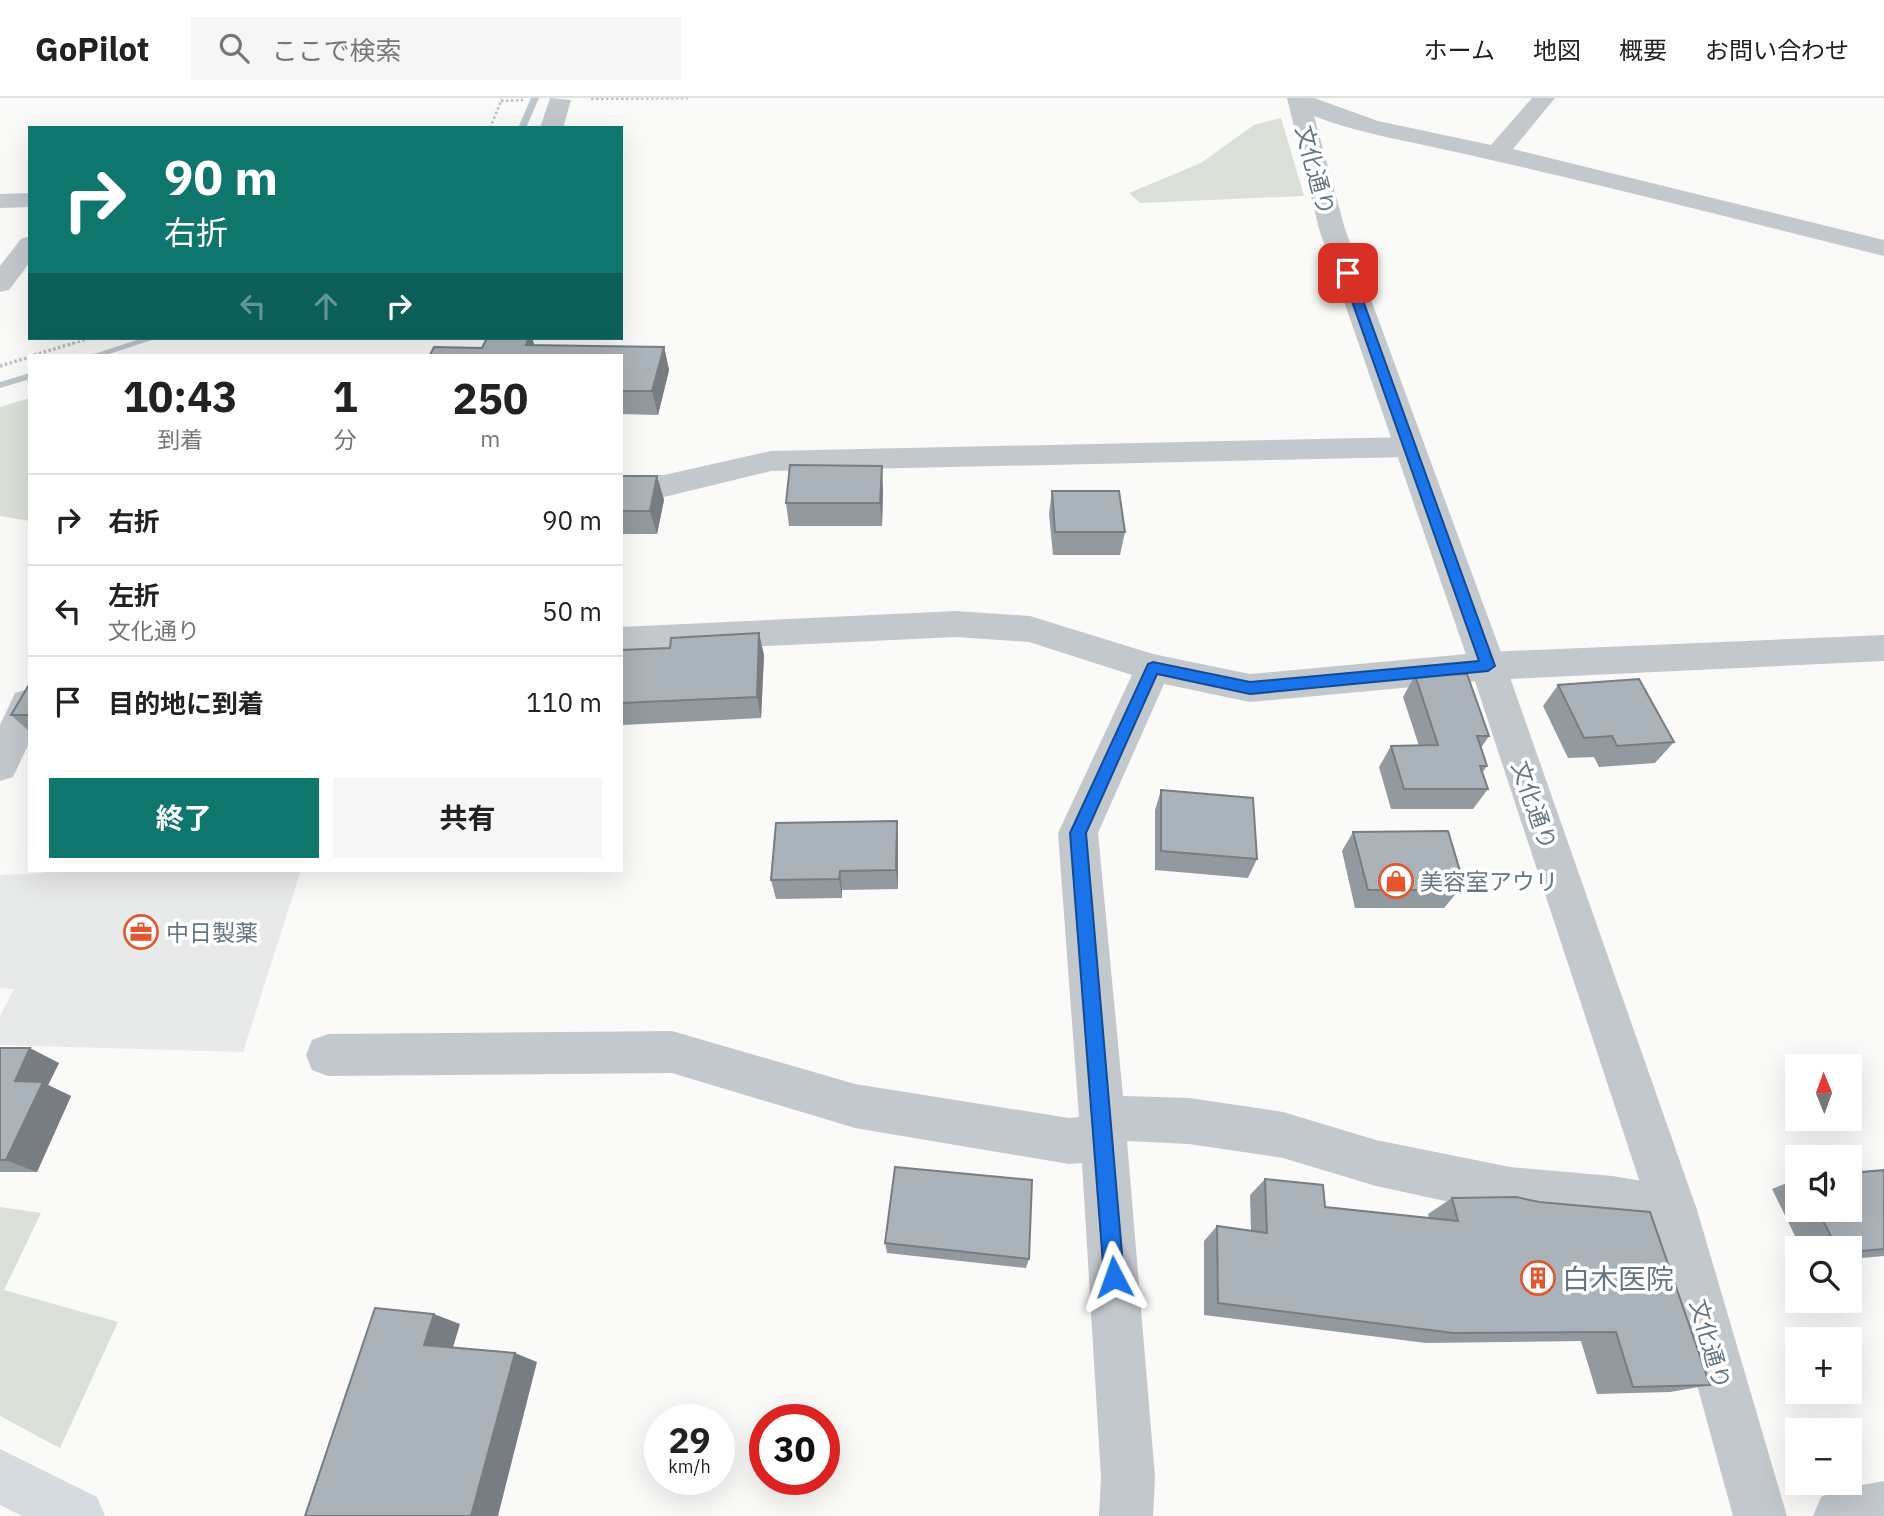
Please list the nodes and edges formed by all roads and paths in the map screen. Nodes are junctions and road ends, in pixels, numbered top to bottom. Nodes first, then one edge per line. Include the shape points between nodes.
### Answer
1 (502, 98) edge
2 (688, 98) edge
3 (1298, 98) edge
4 (1544, 98) edge
5 (560, 100) edge
6 (491, 126) edge
7 (552, 126) edge
8 (1497, 153) junction
9 (0, 201) edge
10 (28, 201) edge
11 (28, 247) edge
12 (1884, 248) edge
13 (0, 284) edge
14 (85, 340) edge
15 (39, 354) edge
16 (28, 357) edge
17 (0, 366) edge
18 (1410, 447) junction
19 (623, 486) edge
20 (623, 640) edge
21 (1884, 648) edge
22 (1488, 666) junction
23 (1153, 668) junction
24 (19, 703) edge
25 (0, 766) edge
26 (328, 1055) dead end
27 (1103, 1128) junction
28 (1673, 1210) junction
29 (0, 1476) edge
30 (1884, 1508) edge
31 (1768, 1511) edge
32 (78, 1516) edge
33 (1126, 1516) edge
34 (1840, 1516) edge

1 - 6 path
2 - 5 path
3 - 8 street via 1329,115 1365,125
3 - 18 street, 文化通り via 1332,229
4 - 8 street
5 - 7 street
8 - 12 street
9 - 10 street
11 - 13 street
14 - 15 path
16 - 17 path
18 - 19 street via 771,461 664,486
18 - 22 street, 文化通り
20 - 23 street via 956,624 1030,629
21 - 22 street
22 - 23 street via 1250,688
22 - 28 street, 文化通り
23 - 27 street via 1078,833
24 - 25 street
26 - 27 street via 672,1052 855,1106 1069,1141
27 - 28 street via 1189,1122 1283,1135 1376,1163 1510,1191
27 - 33 street via 1128,1477
28 - 31 street, 文化通り
29 - 32 main road
30 - 34 street

